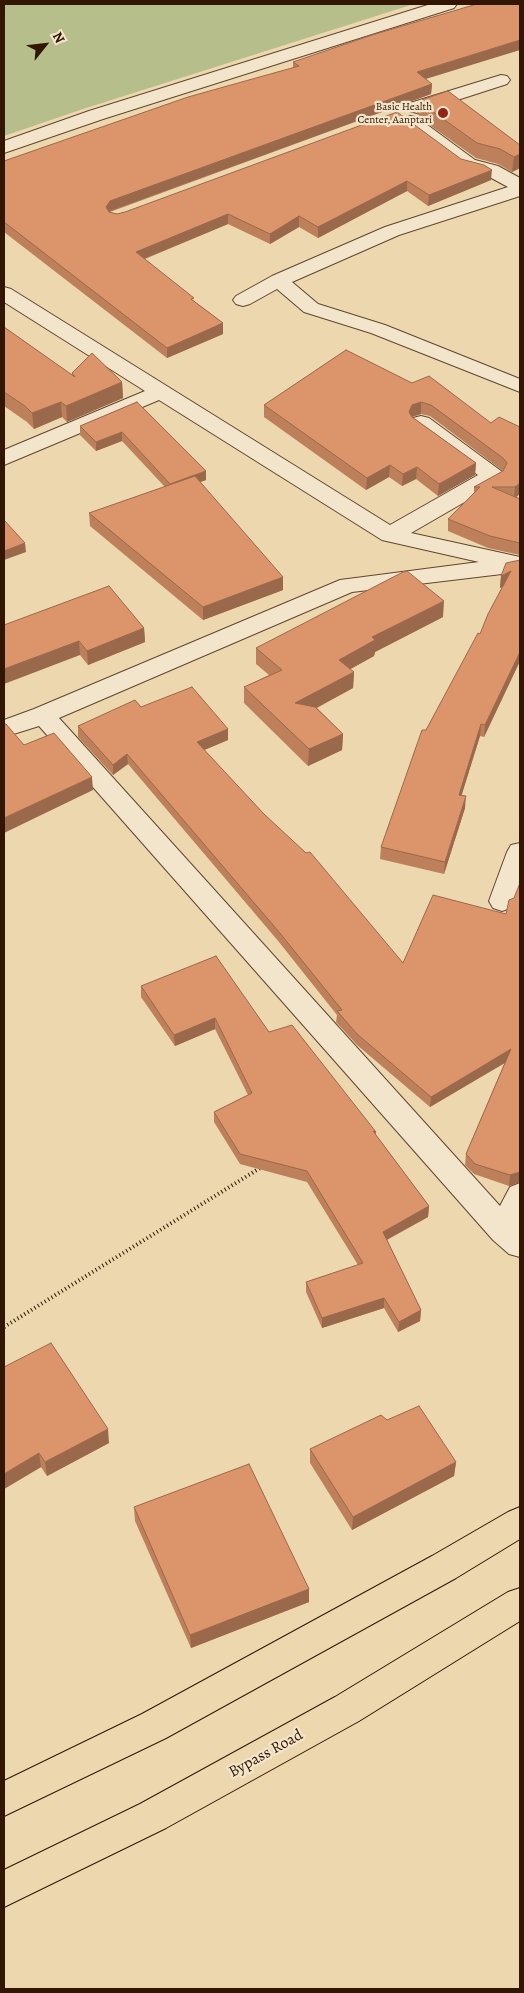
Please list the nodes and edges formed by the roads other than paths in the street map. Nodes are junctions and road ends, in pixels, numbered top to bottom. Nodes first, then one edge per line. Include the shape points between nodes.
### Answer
1 (448, 4) edge
2 (501, 80) dead end
3 (4, 147) edge
4 (280, 280) junction
5 (4, 293) edge
6 (243, 300) dead end
7 (520, 386) edge
8 (162, 391) junction
9 (420, 423) edge
10 (4, 458) edge
11 (390, 535) junction
12 (520, 564) edge
13 (43, 715) junction
14 (4, 730) edge
15 (520, 852) edge
16 (502, 901) dead end
17 (520, 1195) edge
18 (512, 1238) edge
19 (520, 1522) edge
20 (520, 1603) edge
21 (4, 1799) edge
22 (4, 1889) edge

1 - 3 street
2 - 4 street via 395,116 468,164 491,170 518,185 519,190 392,231
4 - 6 street
4 - 7 street via 310,308 378,330
5 - 8 street
8 - 10 street
8 - 11 street
9 - 11 street via 493,476
11 - 12 street
12 - 13 street via 348,585
13 - 14 street
13 - 18 street
15 - 16 street
17 - 18 street
19 - 21 highway via 154,1726
20 - 22 highway, Bypass Road via 347,1709 153,1816

